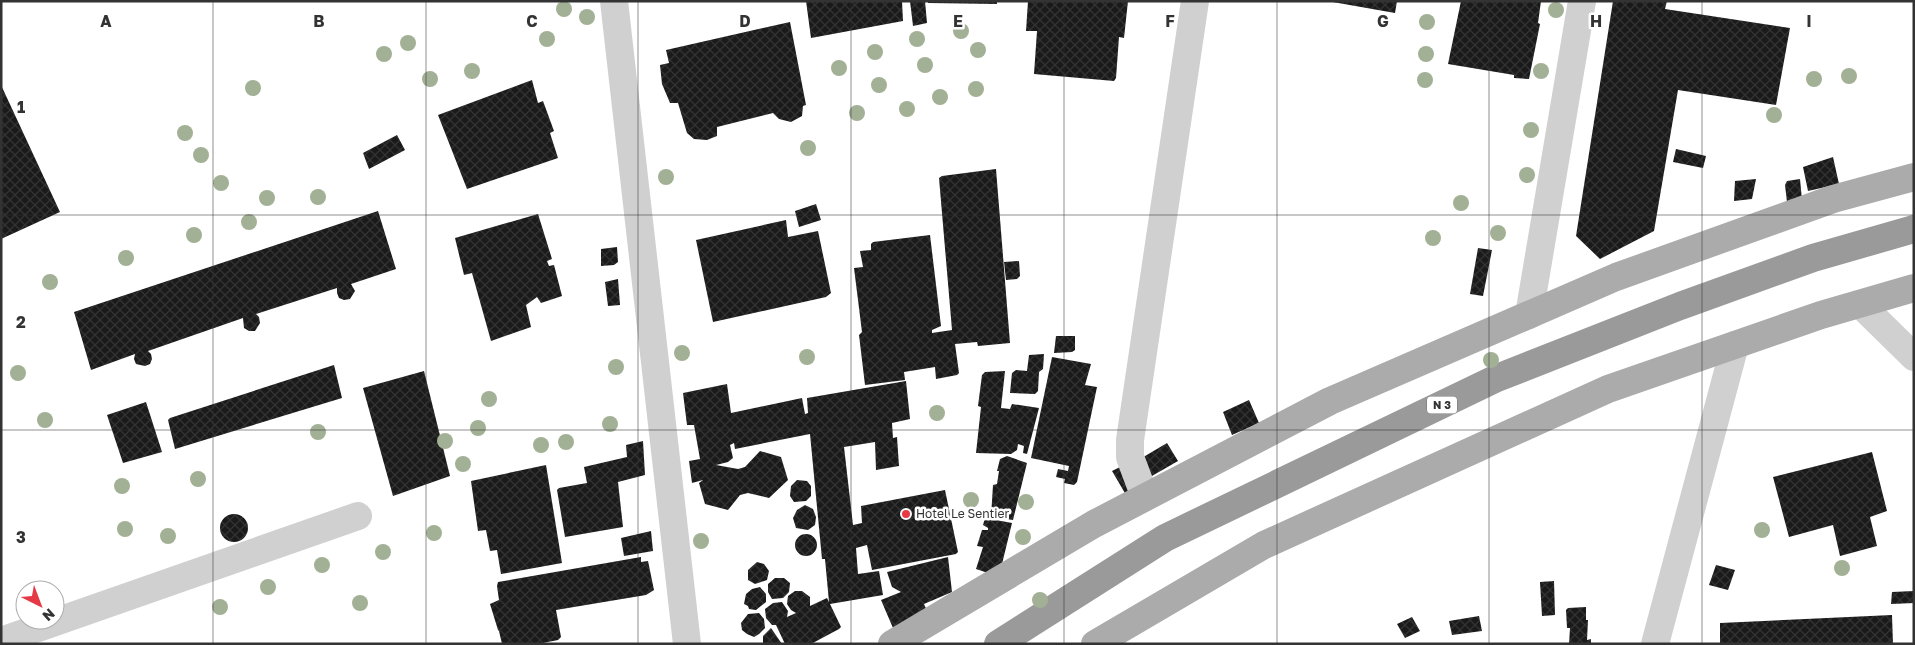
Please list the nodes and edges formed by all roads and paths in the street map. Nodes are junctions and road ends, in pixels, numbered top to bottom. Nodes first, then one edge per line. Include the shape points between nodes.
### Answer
1 (614, 1) edge
2 (1195, 1) edge
3 (1582, 1) edge
4 (1914, 177) edge
5 (1914, 229) edge
6 (1910, 294) edge
7 (1860, 304) junction
8 (1529, 315) junction
9 (1735, 345) junction
10 (1914, 358) edge
11 (1145, 497) junction
12 (358, 516) dead end
13 (1, 641) edge
14 (687, 644) edge
15 (892, 644) edge
16 (998, 644) edge
17 (1095, 644) edge
18 (1655, 644) edge

1 - 14 street
2 - 11 street via 1130,440 1130,457
3 - 8 street
4 - 8 main road via 1833,199 1616,277
5 - 16 highway, N 3 via 1813,258 1497,378 1165,538
6 - 7 main road
7 - 9 main road
7 - 10 street
8 - 11 main road via 1330,401
9 - 17 main road via 1608,389 1264,545
9 - 18 street
11 - 15 main road
12 - 13 street

